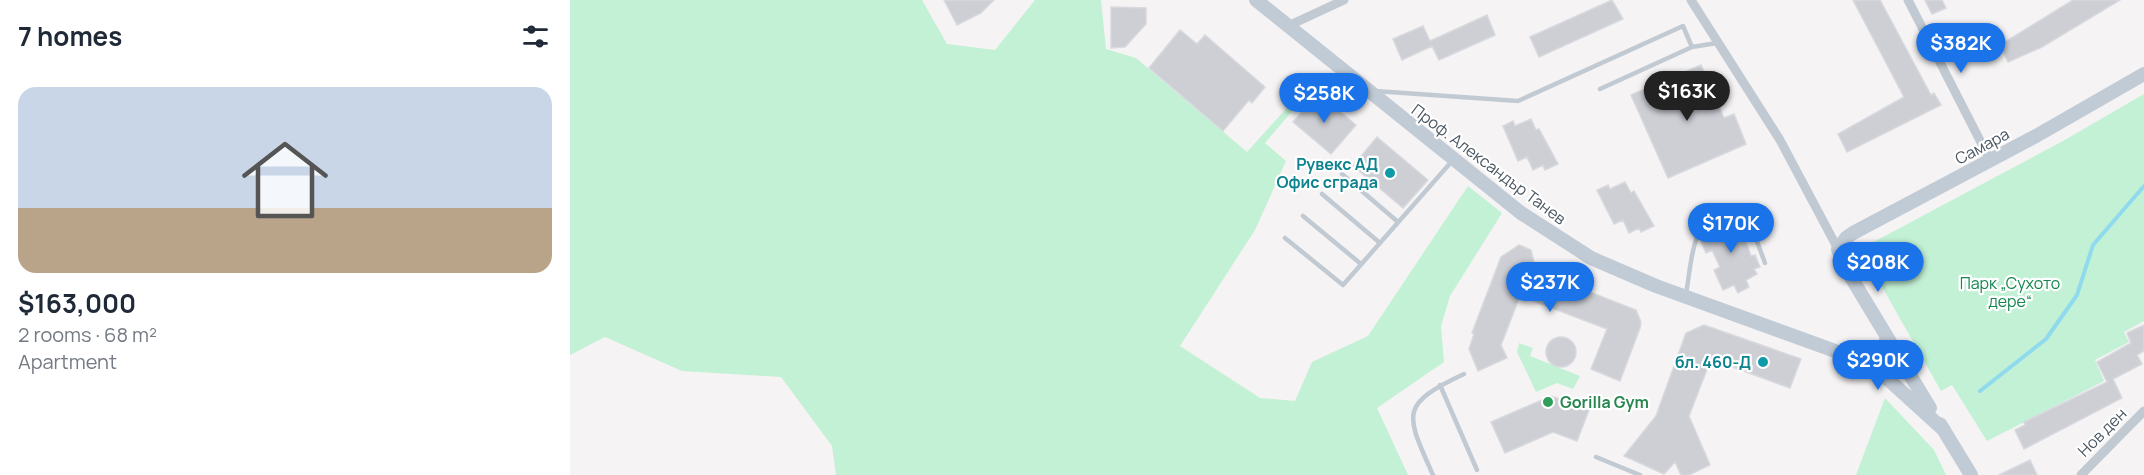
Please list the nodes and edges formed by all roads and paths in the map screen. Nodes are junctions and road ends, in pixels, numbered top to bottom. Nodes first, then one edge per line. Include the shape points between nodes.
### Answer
1 (1256, 0) edge
2 (1344, 0) edge
3 (1690, 0) edge
4 (1908, 0) edge
5 (1288, 26) junction
6 (1719, 43) junction
7 (1692, 47) junction
8 (2144, 74) edge
9 (1600, 88) dead end
10 (1366, 90) junction
11 (1453, 160) junction
12 (1990, 160) junction
13 (1342, 174) dead end
14 (1322, 194) dead end
15 (1303, 216) dead end
16 (1398, 222) junction
17 (1285, 238) dead end
18 (1380, 243) junction
19 (1838, 249) junction
20 (1765, 262) dead end
21 (1361, 264) junction
22 (1686, 296) junction
23 (1885, 338) junction
24 (1860, 360) junction
25 (1464, 374) dead end
26 (1440, 385) junction
27 (2144, 411) edge
28 (1944, 430) junction
29 (1596, 457) dead end
30 (1478, 470) dead end
31 (1433, 475) edge
32 (1640, 475) edge
33 (1971, 475) edge
34 (2081, 475) edge

1 - 5 street, Проф. Александър Танев
2 - 5 street
3 - 6 street
4 - 12 street
5 - 10 street, Проф. Александър Танев
6 - 7 lane
6 - 19 street via 1780,140
7 - 9 lane
7 - 10 lane via 1683,26 1518,101
8 - 12 street, Самара
10 - 11 street, Проф. Александър Танев
11 - 16 lane
11 - 22 street, Проф. Александър Танев via 1521,213 1591,258
12 - 19 street, Самара via 1853,233
13 - 16 lane
14 - 18 lane
15 - 21 lane
16 - 18 lane
17 - 21 lane via 1343,285
18 - 21 lane
19 - 23 street
20 - 22 lane via 1746,212 1739,207 1720,209 1697,233
22 - 24 street, Проф. Александър Танев
23 - 24 street via 1888,348 1882,360
23 - 28 street
24 - 28 street, Проф. Александър Танев via 1890,381
25 - 26 lane
26 - 30 lane
26 - 31 lane via 1418,401 1412,415 1414,431
27 - 34 street, Нов ден
28 - 33 street
29 - 32 lane

